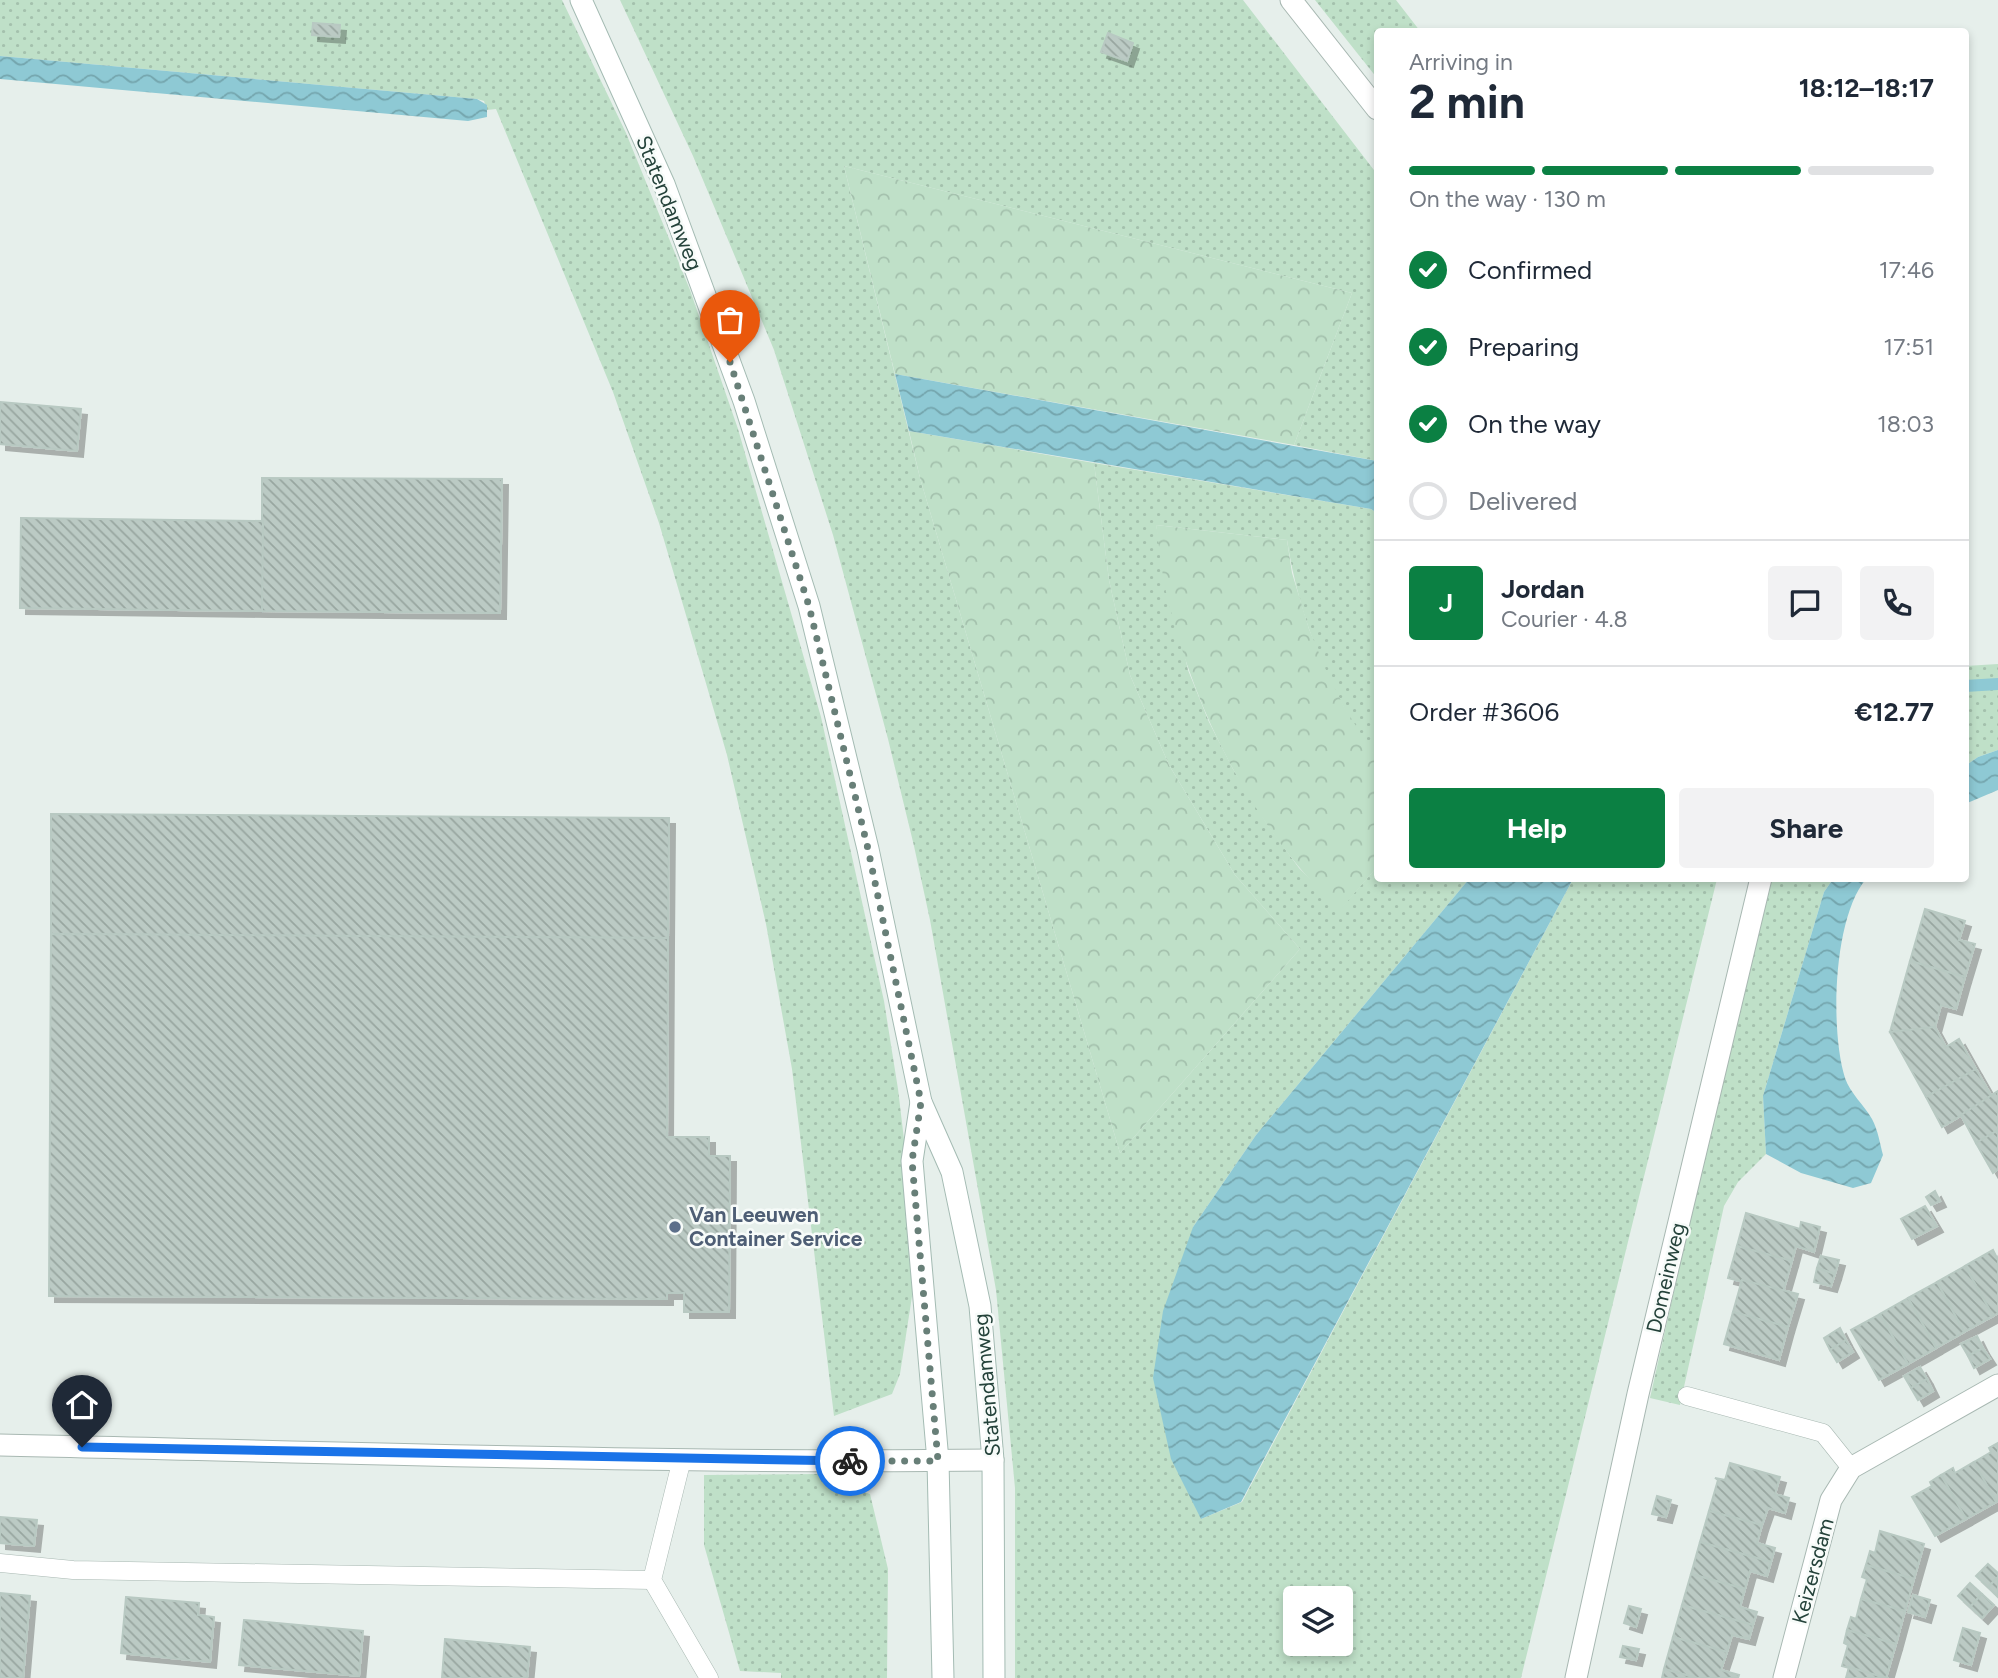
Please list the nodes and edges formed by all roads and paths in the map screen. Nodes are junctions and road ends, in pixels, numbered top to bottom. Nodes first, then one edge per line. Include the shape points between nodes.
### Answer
1 (582, 0) edge
2 (1291, 0) edge
3 (1374, 104) edge
4 (1760, 882) edge
5 (921, 1102) junction
6 (1998, 1385) edge
7 (1687, 1396) dead end
8 (0, 1445) edge
9 (682, 1459) junction
10 (993, 1460) junction
11 (938, 1461) junction
12 (1851, 1468) junction
13 (0, 1563) edge
14 (652, 1580) junction
15 (709, 1678) edge
16 (943, 1678) edge
17 (994, 1678) edge
18 (1576, 1678) edge
19 (1784, 1678) edge

1 - 5 street, Statendamweg via 664,184 744,401 809,606 868,849
2 - 3 street
4 - 18 street, Domeinweg via 1638,1394
5 - 10 street, Statendamweg via 953,1172 980,1306
5 - 11 street, Statendamweg via 912,1161
6 - 12 street, Keizersdam
7 - 12 lane via 1823,1433
8 - 9 street
9 - 11 street
9 - 14 lane
10 - 11 street
10 - 17 street, Statendamweg
11 - 16 street, Statendamweg
12 - 19 street, Keizersdam via 1832,1500
13 - 14 lane via 73,1570
14 - 15 lane

